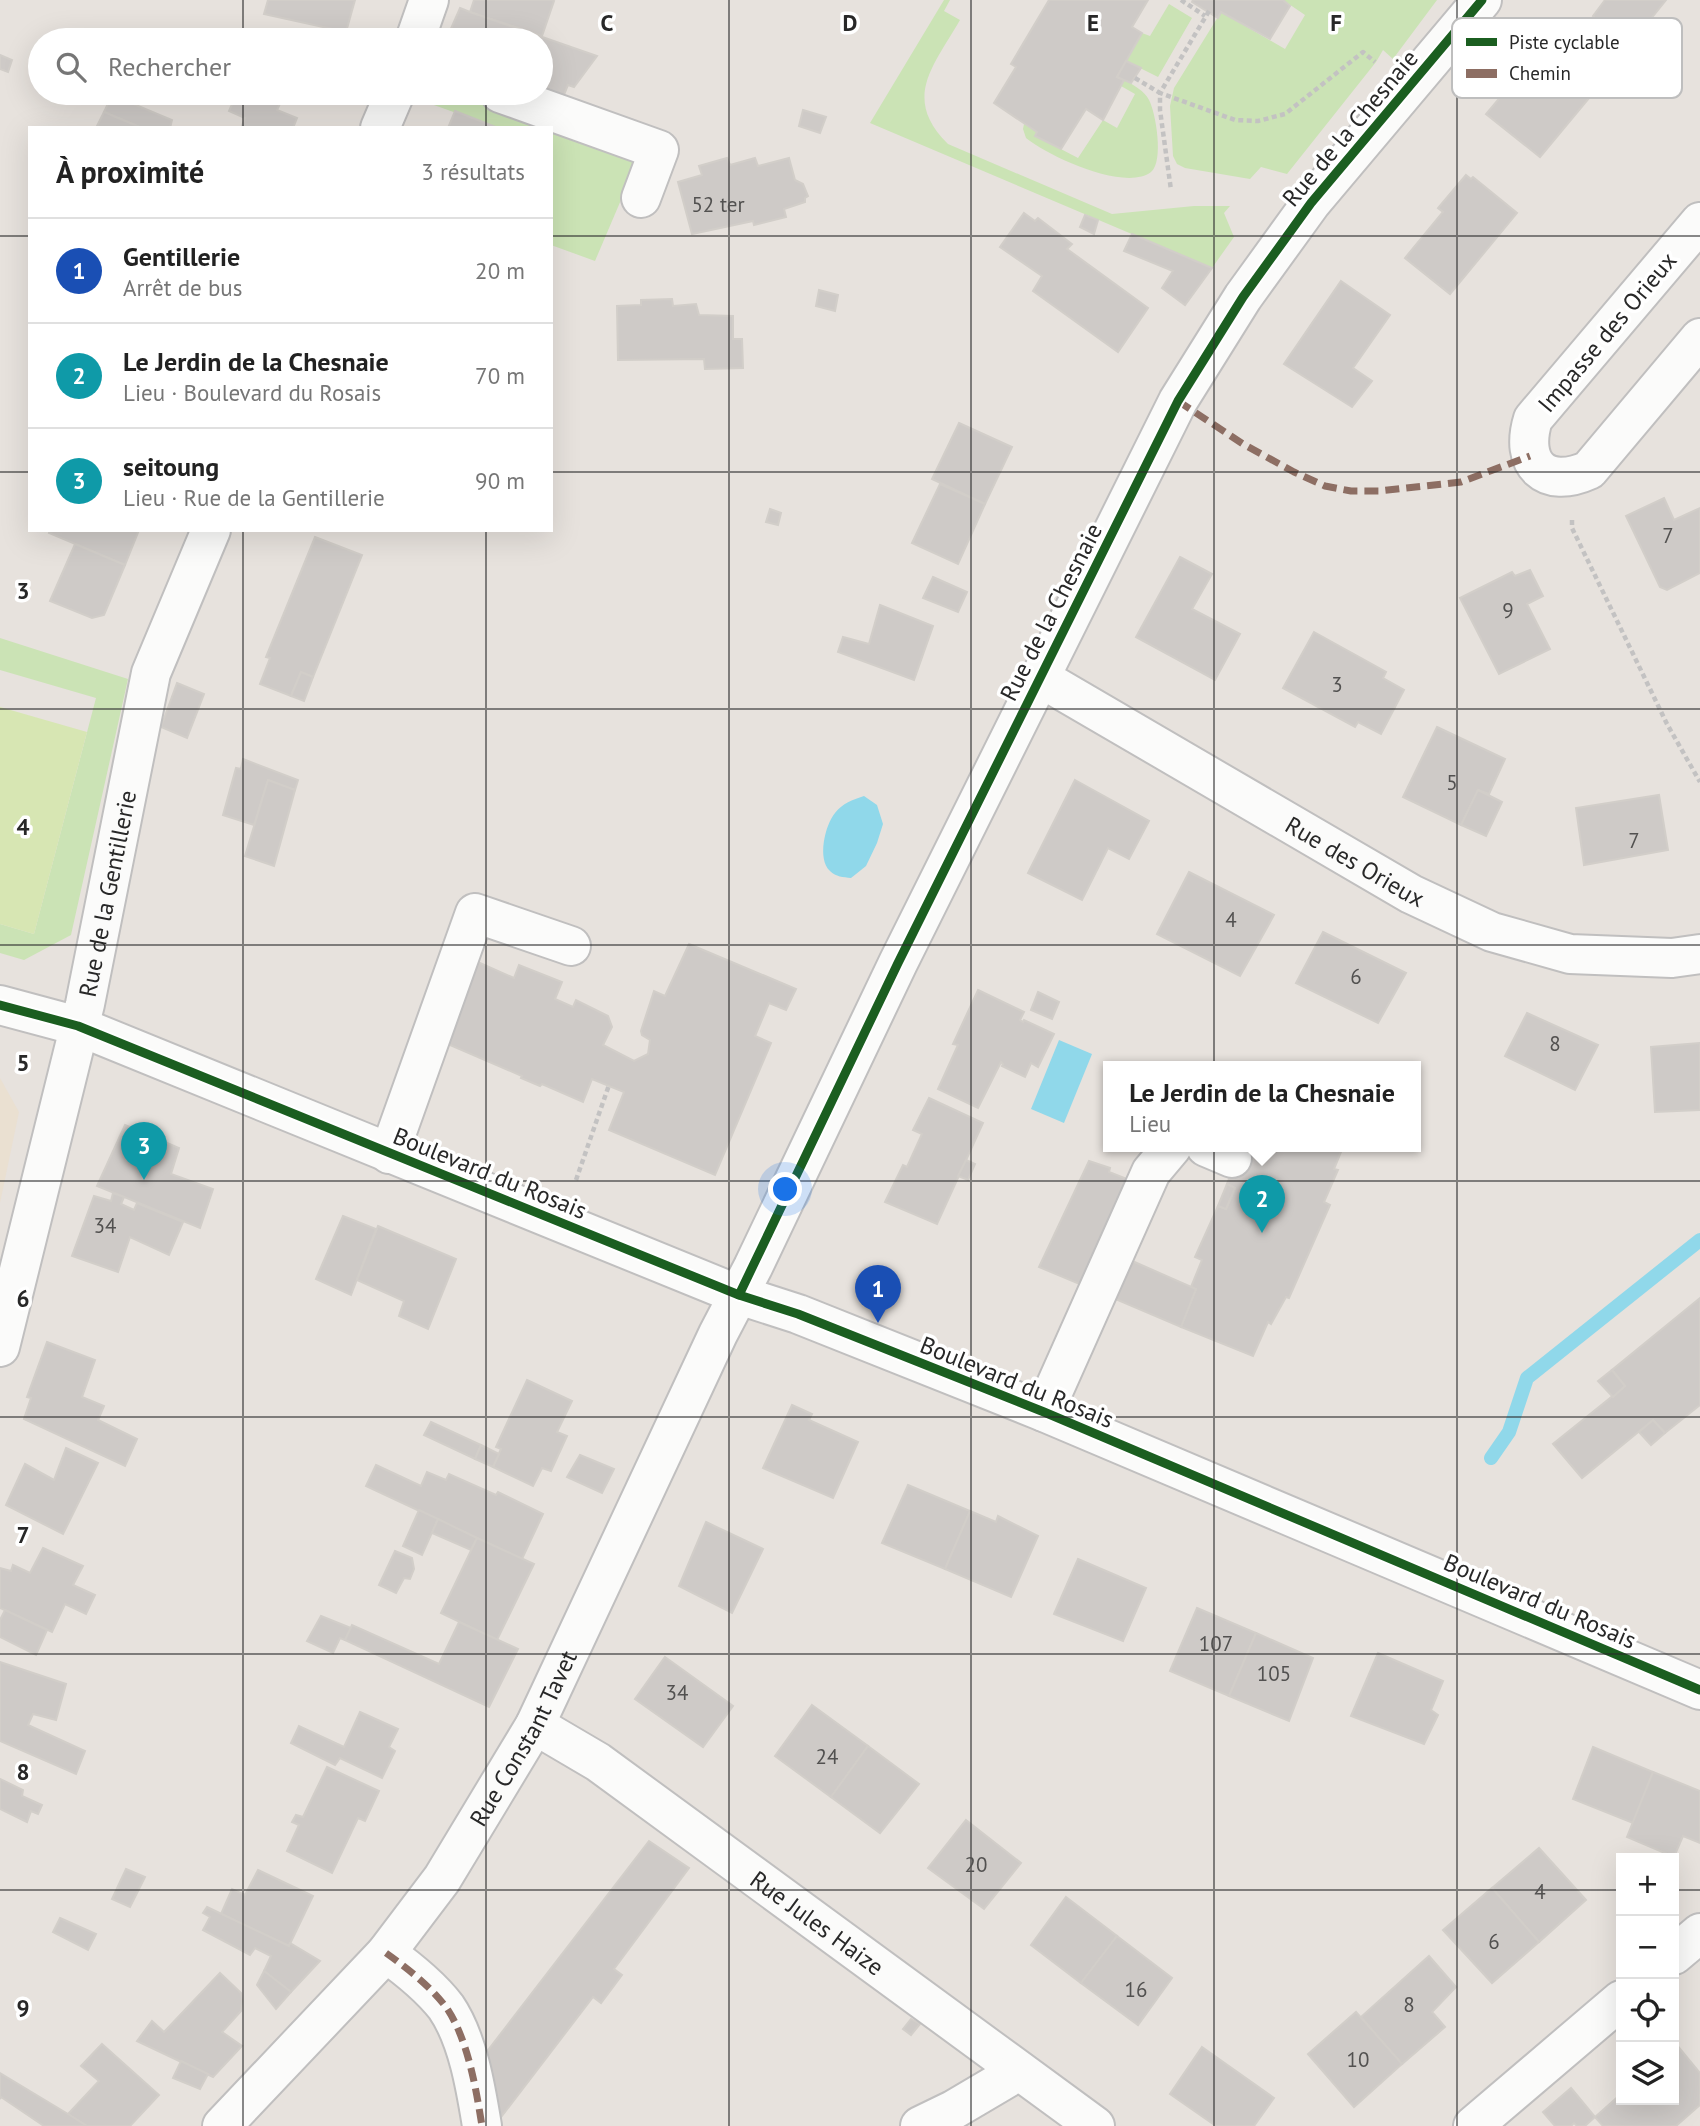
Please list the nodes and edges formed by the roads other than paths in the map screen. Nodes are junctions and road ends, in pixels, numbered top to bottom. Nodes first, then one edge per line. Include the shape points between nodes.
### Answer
1 (429, 0) edge
2 (1482, 0) edge
3 (1467, 18) edge
4 (419, 28) edge
5 (1452, 36) edge
6 (390, 105) edge
7 (533, 105) edge
8 (381, 126) edge
9 (641, 198) dead end
10 (1700, 222) edge
11 (1700, 338) edge
12 (210, 532) edge
13 (1039, 677) junction
14 (571, 946) dead end
15 (1700, 954) edge
16 (0, 1005) edge
17 (78, 1027) junction
18 (1168, 1152) edge
19 (390, 1154) junction
20 (739, 1295) junction
21 (0, 1347) edge
22 (1044, 1412) junction
23 (1700, 1690) edge
24 (535, 1725) junction
25 (1700, 1933) edge
26 (1679, 1951) edge
27 (386, 1952) junction
28 (1616, 2004) edge
29 (1019, 2071) junction
30 (222, 2126) edge
31 (482, 2126) edge
32 (920, 2126) edge
33 (1095, 2126) edge
34 (1472, 2126) edge

1 - 4 street
2 - 3 street, Rue de la Chesnaie
5 - 13 street, Rue de la Chesnaie via 1311,203 1243,298 1178,401
6 - 8 street
7 - 9 street via 659,150
10 - 11 street, Impasse des Orieux via 1533,419 1527,438 1530,456 1553,478 1572,478 1589,470
12 - 17 street, Rue de la Gentillerie via 150,673
13 - 15 street, Rue des Orieux via 1411,894 1492,932 1570,954 1672,958
13 - 20 street, Rue de la Chesnaie
14 - 19 street via 475,913
16 - 17 street, Boulevard du Rosais
17 - 19 street, Boulevard du Rosais
17 - 21 street, Rue de la Gentillerie
18 - 22 street via 1151,1172
19 - 20 street, Boulevard du Rosais
20 - 22 street, Boulevard du Rosais
20 - 24 street, Rue Constant Tavet
22 - 23 street, Boulevard du Rosais
24 - 27 street, Rue Constant Tavet via 442,1879
24 - 29 street, Rue Jules Haize via 598,1762
25 - 26 street
27 - 30 street, Rue Constant Tavet
27 - 31 street via 447,2009 466,2049
28 - 34 street
29 - 32 street
29 - 33 street, Rue Jules Haize

